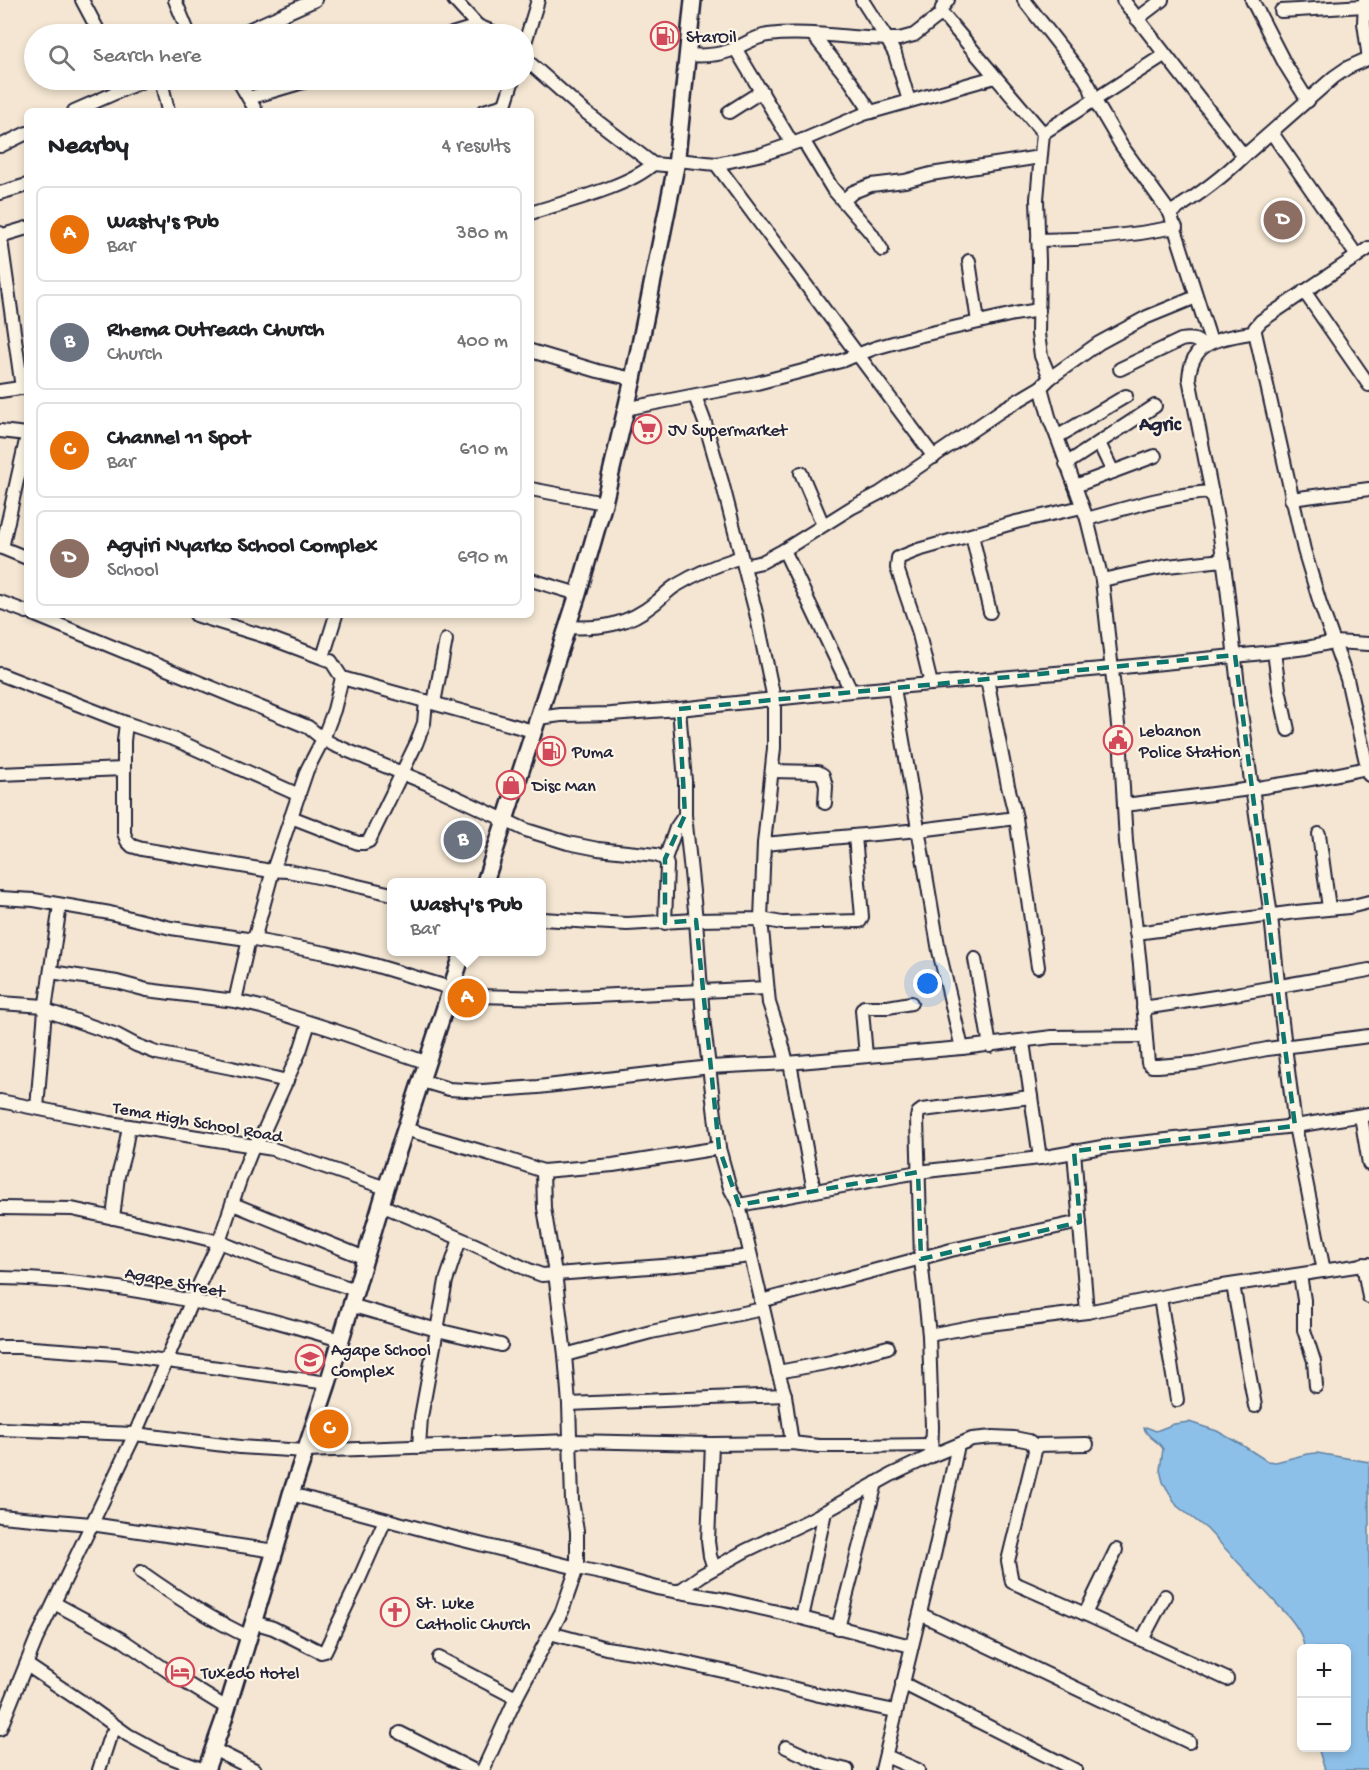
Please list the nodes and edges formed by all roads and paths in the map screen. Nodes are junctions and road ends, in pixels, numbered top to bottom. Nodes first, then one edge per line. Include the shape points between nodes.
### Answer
1 (82, 0) edge
2 (175, 0) edge
3 (315, 0) edge
4 (454, 0) edge
5 (538, 0) edge
6 (693, 0) edge
7 (862, 0) edge
8 (948, 0) edge
9 (1024, 0) edge
10 (1123, 0) edge
11 (1162, 0) edge
12 (1252, 0) edge
13 (1364, 3) edge
14 (1281, 11) dead end
15 (941, 16) junction
16 (1137, 19) junction
17 (95, 24) edge
18 (185, 24) edge
19 (261, 24) edge
20 (476, 24) edge
21 (531, 24) edge
22 (813, 35) junction
23 (887, 39) junction
24 (735, 48) junction
25 (1164, 55) junction
26 (688, 56) junction
27 (1369, 58) edge
28 (534, 67) edge
29 (995, 77) junction
30 (118, 90) edge
31 (163, 90) edge
32 (244, 90) edge
33 (276, 90) edge
34 (510, 90) edge
35 (762, 91) junction
36 (249, 98) junction
37 (1094, 99) junction
38 (909, 100) junction
39 (1308, 101) junction
40 (80, 108) edge
41 (167, 108) edge
42 (254, 108) edge
43 (504, 108) edge
44 (729, 112) dead end
45 (871, 112) junction
46 (1043, 133) junction
47 (1272, 133) junction
48 (24, 134) edge
49 (798, 142) junction
50 (0, 146) edge
51 (1244, 156) junction
52 (1040, 157) junction
53 (676, 163) junction
54 (653, 164) junction
55 (716, 164) junction
56 (24, 186) edge
57 (0, 193) edge
58 (843, 201) junction
59 (534, 212) edge
60 (1170, 213) junction
61 (1176, 227) junction
62 (24, 229) edge
63 (0, 235) edge
64 (1038, 240) junction
65 (1369, 248) edge
66 (882, 250) dead end
67 (1357, 256) junction
68 (969, 261) dead end
69 (1304, 291) junction
70 (1196, 297) junction
71 (1039, 310) junction
72 (978, 322) junction
73 (1255, 332) junction
74 (1207, 344) junction
75 (534, 352) edge
76 (858, 355) junction
77 (1120, 369) dead end
78 (633, 379) junction
79 (1045, 382) junction
80 (1369, 385) edge
81 (24, 388) edge
82 (0, 391) edge
83 (695, 396) junction
84 (1126, 396) dead end
85 (1155, 406) dead end
86 (625, 409) junction
87 (0, 431) edge
88 (24, 435) edge
89 (1058, 437) junction
90 (1099, 443) junction
91 (1155, 456) dead end
92 (934, 457) junction
93 (24, 463) edge
94 (1066, 464) junction
95 (1113, 472) junction
96 (801, 473) dead end
97 (1075, 486) junction
98 (1369, 489) edge
99 (534, 490) edge
100 (1212, 492) junction
101 (1291, 499) junction
102 (603, 503) junction
103 (1082, 507) junction
104 (1086, 519) junction
105 (823, 525) junction
106 (972, 535) junction
107 (1, 548) edge
108 (784, 550) junction
109 (24, 557) edge
110 (1223, 560) junction
111 (743, 562) junction
112 (1102, 580) junction
113 (534, 581) edge
114 (578, 594) junction
115 (0, 602) edge
116 (24, 611) edge
117 (990, 612) dead end
118 (42, 618) edge
119 (220, 618) edge
120 (335, 618) edge
121 (567, 627) junction
122 (446, 640) dead end
123 (1334, 642) junction
124 (1369, 644) edge
125 (1274, 652) junction
126 (1234, 655) junction
127 (323, 657) junction
128 (1113, 668) junction
129 (0, 674) edge
130 (342, 678) junction
131 (987, 679) junction
132 (931, 684) junction
133 (894, 688) junction
134 (851, 691) junction
135 (774, 699) junction
136 (430, 702) junction
137 (679, 709) junction
138 (126, 723) junction
139 (536, 724) junction
140 (1288, 729) dead end
141 (323, 739) junction
142 (124, 769) junction
143 (772, 771) junction
144 (401, 772) junction
145 (1368, 772) edge
146 (0, 774) edge
147 (1252, 788) junction
148 (299, 795) junction
149 (825, 803) dead end
150 (1124, 805) junction
151 (685, 815) junction
152 (291, 817) junction
153 (1016, 818) junction
154 (505, 820) junction
155 (919, 830) junction
156 (1319, 834) dead end
157 (855, 836) junction
158 (764, 844) junction
159 (665, 859) junction
160 (273, 870) junction
161 (486, 878) edge
162 (387, 893) edge
163 (0, 898) edge
164 (1369, 902) edge
165 (60, 904) junction
166 (1329, 908) junction
167 (1271, 916) junction
168 (546, 919) edge
169 (696, 920) junction
170 (761, 920) junction
171 (665, 922) junction
172 (1136, 933) junction
173 (252, 939) junction
174 (461, 956) edge
175 (975, 959) dead end
176 (1038, 967) dead end
177 (1369, 970) edge
178 (51, 972) junction
179 (1279, 986) junction
180 (767, 988) junction
181 (451, 989) junction
182 (701, 992) junction
183 (235, 1001) junction
184 (0, 1003) edge
185 (911, 1003) dead end
186 (45, 1008) junction
187 (1143, 1008) junction
188 (309, 1023) junction
189 (1145, 1036) junction
190 (1369, 1036) edge
191 (1023, 1042) junction
192 (990, 1046) junction
193 (1286, 1047) junction
194 (962, 1048) junction
195 (866, 1056) junction
196 (428, 1063) junction
197 (788, 1063) junction
198 (710, 1067) junction
199 (287, 1081) junction
200 (422, 1081) junction
201 (1031, 1097) junction
202 (0, 1101) edge
203 (37, 1108) junction
204 (1365, 1115) edge
205 (129, 1126) junction
206 (1295, 1126) junction
207 (405, 1129) junction
208 (253, 1148) junction
209 (719, 1148) junction
210 (1074, 1151) junction
211 (1040, 1158) junction
212 (1369, 1164) edge
213 (543, 1171) junction
214 (918, 1172) junction
215 (386, 1188) junction
216 (814, 1191) junction
217 (233, 1204) junction
218 (381, 1205) junction
219 (739, 1205) junction
220 (0, 1208) edge
221 (113, 1218) junction
222 (1080, 1221) junction
223 (460, 1239) junction
224 (219, 1242) junction
225 (750, 1256) junction
226 (365, 1258) junction
227 (921, 1259) junction
228 (1366, 1264) edge
229 (1324, 1270) junction
230 (555, 1272) junction
231 (1300, 1275) junction
232 (0, 1278) edge
233 (1233, 1286) junction
234 (356, 1290) junction
235 (1369, 1297) edge
236 (1160, 1298) junction
237 (192, 1300) junction
238 (350, 1305) junction
239 (762, 1305) junction
240 (1087, 1312) junction
241 (438, 1330) junction
242 (929, 1335) junction
243 (340, 1340) junction
244 (501, 1345) dead end
245 (0, 1347) edge
246 (888, 1347) dead end
247 (565, 1355) junction
248 (167, 1360) junction
249 (778, 1372) junction
250 (328, 1383) junction
251 (1316, 1386) dead end
252 (785, 1395) junction
253 (1177, 1400) dead end
254 (569, 1404) junction
255 (1255, 1406) dead end
256 (0, 1429) edge
257 (135, 1434) junction
258 (570, 1441) junction
259 (792, 1443) junction
260 (712, 1444) junction
261 (1087, 1444) dead end
262 (958, 1445) junction
263 (1034, 1445) junction
264 (419, 1447) junction
265 (306, 1451) junction
266 (931, 1451) junction
267 (876, 1483) junction
268 (291, 1494) junction
269 (825, 1512) junction
270 (0, 1516) edge
271 (386, 1520) junction
272 (91, 1524) junction
273 (1116, 1550) dead end
274 (275, 1551) junction
275 (577, 1568) junction
276 (714, 1568) junction
277 (141, 1572) dead end
278 (678, 1592) junction
279 (1165, 1596) dead end
280 (54, 1603) junction
281 (920, 1614) junction
282 (1085, 1614) junction
283 (802, 1618) junction
284 (254, 1622) junction
285 (838, 1628) junction
286 (550, 1633) junction
287 (249, 1637) junction
288 (1142, 1640) junction
289 (911, 1646) junction
290 (439, 1658) dead end
291 (27, 1665) junction
292 (1227, 1679) dead end
293 (902, 1683) junction
294 (516, 1698) junction
295 (227, 1708) junction
296 (895, 1711) junction
297 (116, 1726) junction
298 (0, 1729) edge
299 (400, 1733) dead end
300 (1189, 1742) dead end
301 (786, 1748) dead end
302 (213, 1749) junction
303 (886, 1756) junction
304 (824, 1767) edge
305 (99, 1770) edge
306 (205, 1770) edge
307 (255, 1770) edge
308 (473, 1770) edge
309 (483, 1770) edge
310 (847, 1770) edge
311 (882, 1770) edge
312 (918, 1770) edge
313 (1075, 1770) edge

1 - 17 street
2 - 18 street
3 - 19 street
4 - 20 street
5 - 21 street
6 - 26 main road
7 - 23 street
8 - 15 street
9 - 37 street via 1084,77
10 - 16 street
11 - 16 street
12 - 39 street
13 - 14 street
13 - 27 street
15 - 23 street via 907,38
15 - 29 street
16 - 25 street
22 - 23 street
22 - 24 street via 765,36
22 - 45 street
23 - 38 street
24 - 26 street
24 - 35 street
25 - 37 street
25 - 51 street
26 - 53 main road
27 - 39 street via 1334,77
28 - 54 street
29 - 38 street
29 - 46 street
30 - 40 street
31 - 41 street
32 - 36 street
33 - 36 street
34 - 43 street
35 - 44 street
35 - 49 street
36 - 42 street
37 - 46 street
37 - 60 street via 1121,145
38 - 45 street
39 - 47 street
45 - 49 street
46 - 52 street
47 - 51 street
47 - 67 street
48 - 50 street
49 - 55 street
49 - 58 street
51 - 60 street via 1208,189
52 - 58 street via 871,185
52 - 64 street
53 - 54 street
53 - 55 street
53 - 78 main road
54 - 59 street via 624,181
55 - 76 street
56 - 57 street
58 - 66 street
60 - 61 street
61 - 64 street via 1122,236
61 - 70 street
62 - 63 street
63 - 81 street
64 - 71 street
65 - 67 street
67 - 69 street
68 - 72 street
69 - 73 street via 1261,321
69 - 80 street
70 - 74 street
70 - 79 street via 1126,327
71 - 72 street
71 - 79 street
72 - 76 street
73 - 74 street
73 - 101 street
74 - 77 street via 1190,338 1181,340
74 - 100 street via 1193,357 1189,378
75 - 78 street
76 - 83 street
76 - 92 street
78 - 86 main road
79 - 89 street via 1050,420
79 - 92 street
81 - 82 street
83 - 86 street
83 - 111 street
84 - 89 street
85 - 90 street
86 - 102 main road
87 - 88 street
89 - 94 street
90 - 94 street
90 - 95 street
91 - 95 street
92 - 105 street via 880,494
93 - 107 street
94 - 97 street
95 - 97 street
96 - 105 street
97 - 103 street
98 - 101 street
99 - 102 street
100 - 104 street via 1165,499
100 - 110 street
101 - 123 street
102 - 114 main road
103 - 104 street
103 - 106 street
104 - 112 street
105 - 108 street
106 - 117 street
106 - 132 street via 898,558
107 - 109 street
108 - 111 street via 762,562
108 - 134 street
110 - 112 street via 1167,566
110 - 126 street
111 - 121 street via 722,563 676,585 645,611 620,623
111 - 135 street
112 - 128 street
113 - 114 street
114 - 121 main road
115 - 116 street
118 - 141 street via 308,727
119 - 127 street
120 - 127 street
121 - 139 main road
122 - 136 street
123 - 124 street
123 - 125 street
123 - 145 street via 1347,679
125 - 126 street
125 - 140 street
126 - 128 street
126 - 147 street
127 - 130 street via 331,661
128 - 131 street
128 - 150 street
129 - 138 street
130 - 136 street
130 - 141 street
131 - 132 street
131 - 153 street
132 - 133 street
133 - 134 street
133 - 155 street
134 - 135 street
135 - 137 street
135 - 143 street
136 - 139 street
136 - 144 street via 416,744
137 - 139 street
137 - 151 street
138 - 142 street
138 - 148 street via 176,740
139 - 154 main road
141 - 144 street
141 - 148 street
142 - 146 street
142 - 160 street via 124,832 132,846
143 - 149 street via 823,775
143 - 158 street
144 - 152 street via 369,841 358,843
144 - 154 street
145 - 147 street
147 - 150 street
147 - 167 street
148 - 152 street
150 - 172 street
151 - 159 street
151 - 169 street
152 - 160 street
153 - 155 street
153 - 176 street
154 - 159 street via 568,843
154 - 161 main road
155 - 157 street
155 - 194 street via 939,951
156 - 166 street
157 - 158 street
157 - 170 street via 861,921
158 - 170 street
159 - 171 street
160 - 162 street
160 - 173 street
163 - 165 street
164 - 166 street
165 - 173 street via 171,928
165 - 178 street
166 - 167 street
167 - 172 street
167 - 179 street
168 - 171 street
169 - 170 street
169 - 171 street
169 - 182 street
170 - 180 street
172 - 187 street
173 - 181 street via 345,957
173 - 183 street
174 - 181 main road
175 - 192 street
177 - 179 street
178 - 183 street
178 - 186 street
179 - 187 street
179 - 193 street
180 - 182 street
180 - 197 street
181 - 182 street via 477,996 551,998
181 - 196 main road
182 - 198 street
183 - 188 street
184 - 186 street
185 - 195 street via 861,1010
186 - 199 street via 157,1053
186 - 203 street
187 - 189 street
188 - 196 street
188 - 199 street
189 - 191 street via 1052,1037
189 - 193 street via 1146,1057 1152,1066 1195,1063
190 - 193 street
191 - 192 street
191 - 201 street
192 - 194 street
193 - 206 street
194 - 195 street
195 - 197 street
196 - 200 main road
197 - 198 street
197 - 216 street
198 - 200 street via 482,1091 449,1089
198 - 209 street
199 - 208 street
200 - 207 main road
201 - 211 street
201 - 214 street via 922,1110 917,1118
202 - 203 street, Tema High School Road
203 - 205 street, Tema High School Road
204 - 206 street
204 - 212 street
205 - 208 street, Tema High School Road
205 - 221 street
206 - 210 street
206 - 229 street
207 - 213 street
207 - 215 main road
208 - 215 street, Tema High School Road via 273,1149
208 - 217 street
209 - 213 street via 613,1165
209 - 219 street
210 - 211 street
210 - 222 street
211 - 214 street
213 - 230 street via 544,1208
214 - 216 street
214 - 227 street
215 - 218 main road
216 - 219 street
217 - 224 street
217 - 226 street
218 - 223 street
218 - 226 main road
219 - 225 street
220 - 221 street via 72,1209
221 - 224 street
222 - 227 street
222 - 240 street
223 - 230 street via 542,1275
223 - 241 street via 446,1281
224 - 234 street
224 - 237 street
225 - 230 street
225 - 239 street
226 - 234 main road
227 - 239 street
227 - 242 street
228 - 229 street
228 - 235 street
229 - 231 street
230 - 247 street
231 - 233 street
231 - 251 street via 1304,1330 1314,1361
232 - 237 street, Agape Street via 76,1282
233 - 236 street
233 - 255 street
234 - 238 main road
236 - 240 street
236 - 253 street
237 - 243 street, Agape Street
237 - 248 street
238 - 241 street
238 - 243 main road
239 - 247 street
239 - 249 street
240 - 242 street
241 - 244 street
241 - 264 street
242 - 266 street
243 - 250 main road
245 - 248 street
246 - 249 street
247 - 254 street
248 - 250 street
248 - 257 street
249 - 252 street
250 - 265 main road
252 - 254 street
252 - 259 street
254 - 258 street
256 - 257 street
257 - 265 street
257 - 272 street
258 - 260 street
258 - 264 street
258 - 275 street
259 - 260 street
259 - 266 street
260 - 276 street via 708,1541
261 - 263 street
262 - 263 street via 993,1437 1014,1438
262 - 266 street
262 - 281 street
263 - 282 street via 1008,1561 1010,1578 1016,1585
264 - 265 street
265 - 268 main road
266 - 267 street
267 - 269 street
267 - 285 street
268 - 271 street
268 - 274 main road
269 - 276 street
269 - 283 street
270 - 272 street
271 - 275 street
271 - 284 street via 325,1651
272 - 274 street
272 - 280 street
273 - 282 street
274 - 284 main road
275 - 278 street
275 - 286 street
276 - 278 street
277 - 287 street via 196,1610
278 - 283 street
279 - 288 street
280 - 291 street
280 - 295 street via 121,1639
281 - 289 street
281 - 300 street
282 - 288 street
283 - 285 street
284 - 287 main road
285 - 289 street
286 - 294 street
286 - 296 street
287 - 295 main road
288 - 292 street
289 - 293 street
290 - 294 street
291 - 297 street
291 - 298 street
293 - 296 street
293 - 313 street
294 - 309 street
295 - 302 main road
296 - 303 street
297 - 305 street
297 - 306 street via 142,1744
299 - 308 street
301 - 304 street
302 - 306 main road
302 - 307 street
303 - 311 street
303 - 312 street
304 - 310 street

